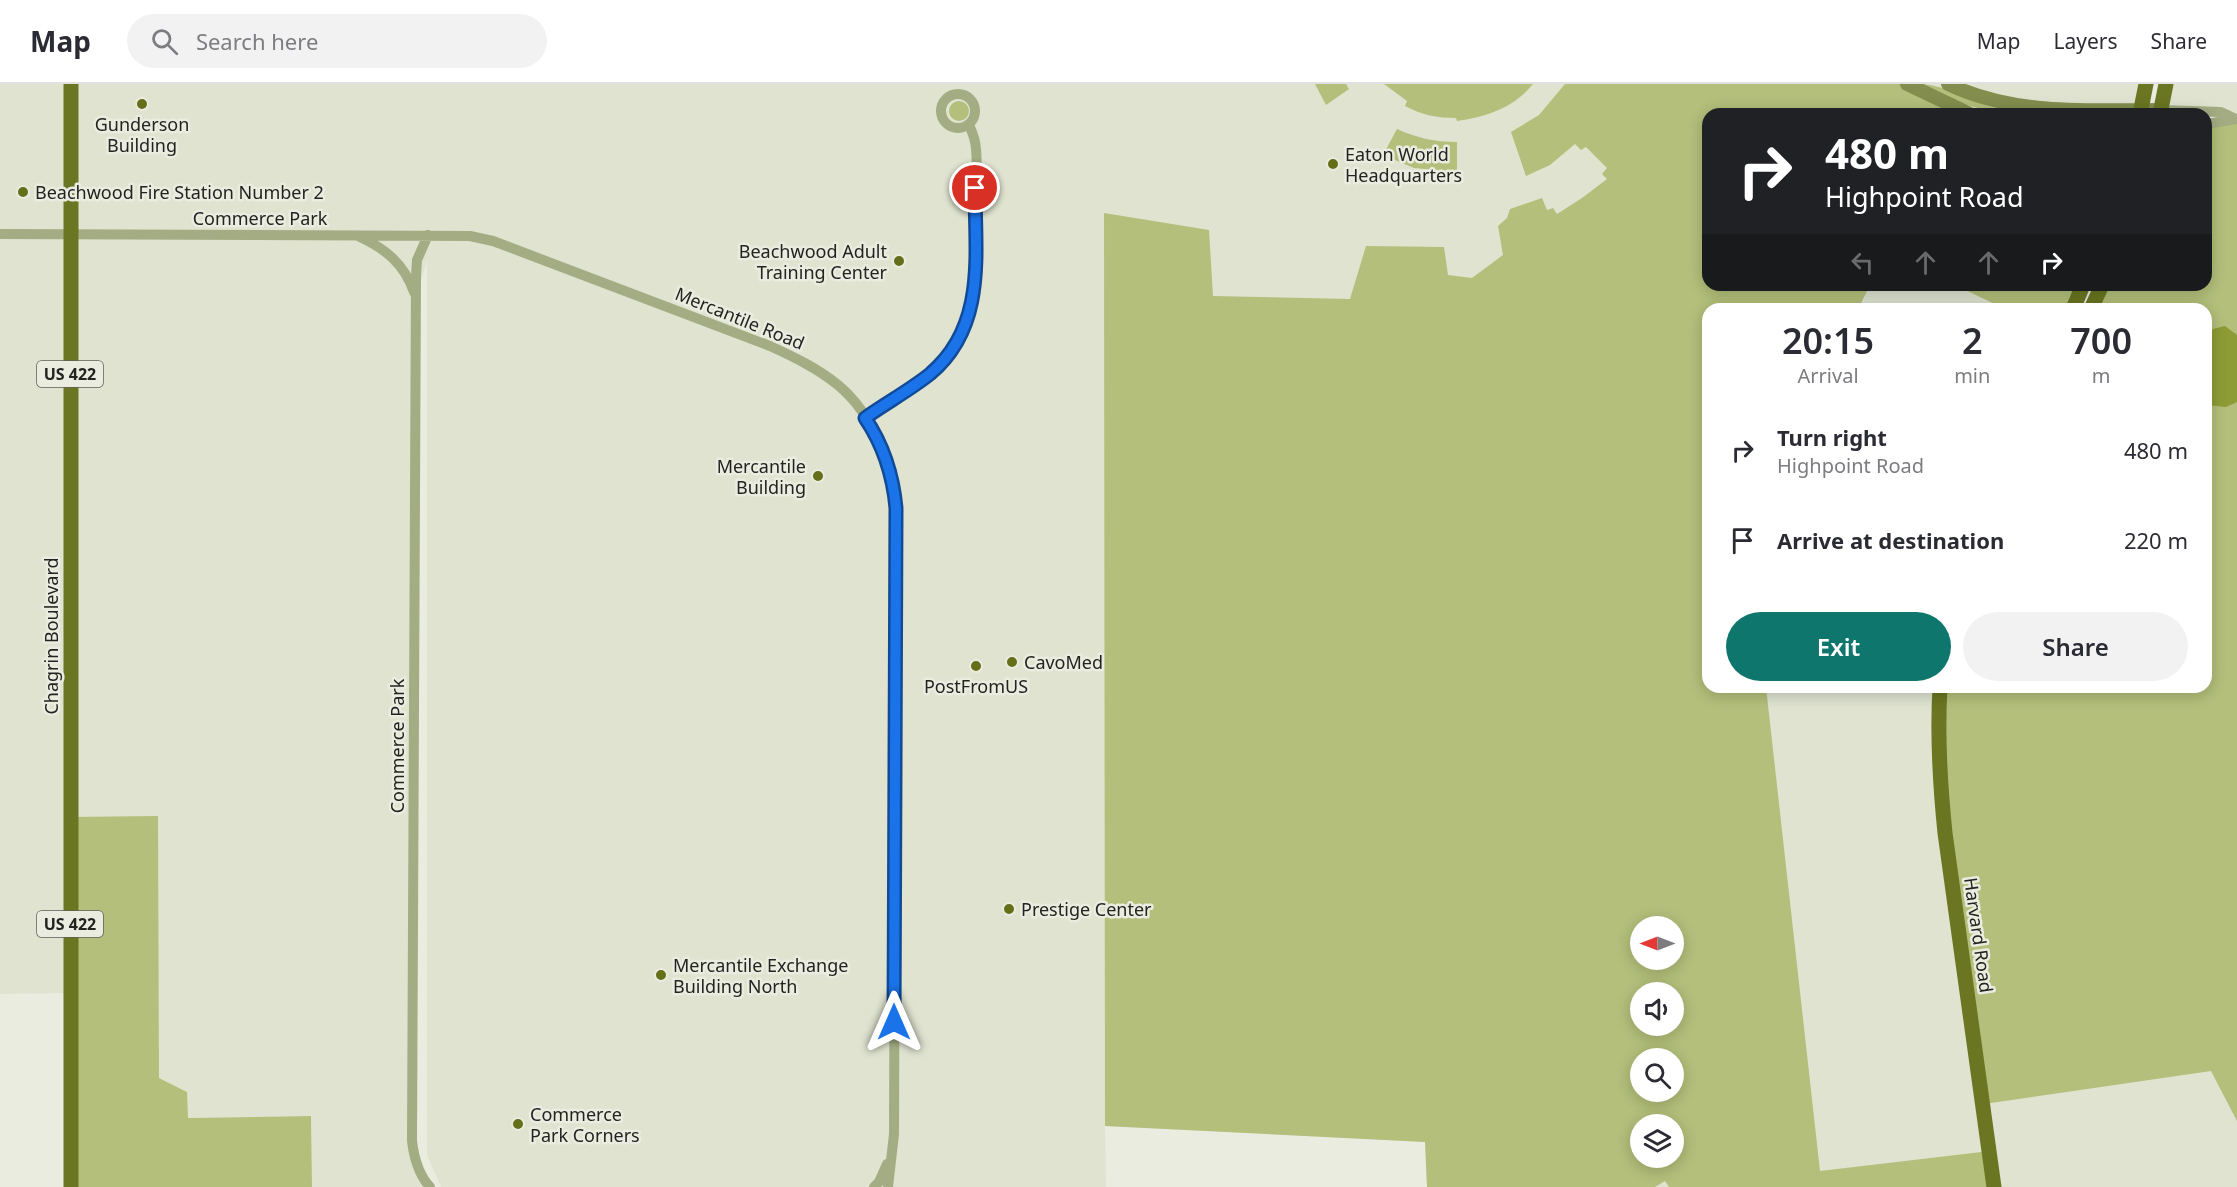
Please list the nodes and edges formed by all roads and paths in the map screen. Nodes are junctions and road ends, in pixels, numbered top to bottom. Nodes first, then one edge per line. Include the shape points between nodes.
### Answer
1 (71, 84) edge
2 (1907, 84) edge
3 (1948, 84) edge
4 (2146, 84) edge
5 (2166, 84) edge
6 (1957, 108) edge
7 (2038, 108) edge
8 (2141, 108) edge
9 (2161, 108) edge
10 (2212, 111) edge
11 (2236, 119) edge
12 (2212, 123) edge
13 (969, 124) dead end
14 (0, 234) edge
15 (70, 235) junction
16 (355, 235) junction
17 (428, 235) junction
18 (416, 301) junction
19 (865, 418) junction
20 (1940, 693) edge
21 (893, 1150) junction
22 (71, 1187) edge
23 (430, 1187) edge
24 (874, 1187) edge
25 (888, 1187) edge
26 (1994, 1187) edge

1 - 15 main road, Chagrin Boulevard / US 422
2 - 6 street
3 - 7 street via 1982,98
4 - 8 main road
5 - 9 main road
10 - 11 street
11 - 12 street
13 - 19 street via 975,142 975,188 974,295 969,316 962,335 930,373
14 - 15 street, Commerce Park
15 - 16 street, Commerce Park
15 - 22 main road, Chagrin Boulevard / US 422
16 - 17 street, Mercantile Road
16 - 18 street, Commerce Park via 394,258 410,282
17 - 18 street, Commerce Park via 417,260
17 - 19 street, Mercantile Road via 494,241 770,346 799,359 840,387
18 - 23 street, Commerce Park via 412,1141 419,1171
19 - 21 street, Mercantile Road via 886,457 896,508
20 - 26 main road, Harvard Road via 1939,763 1945,833
21 - 24 street
21 - 25 street, Mercantile Road

